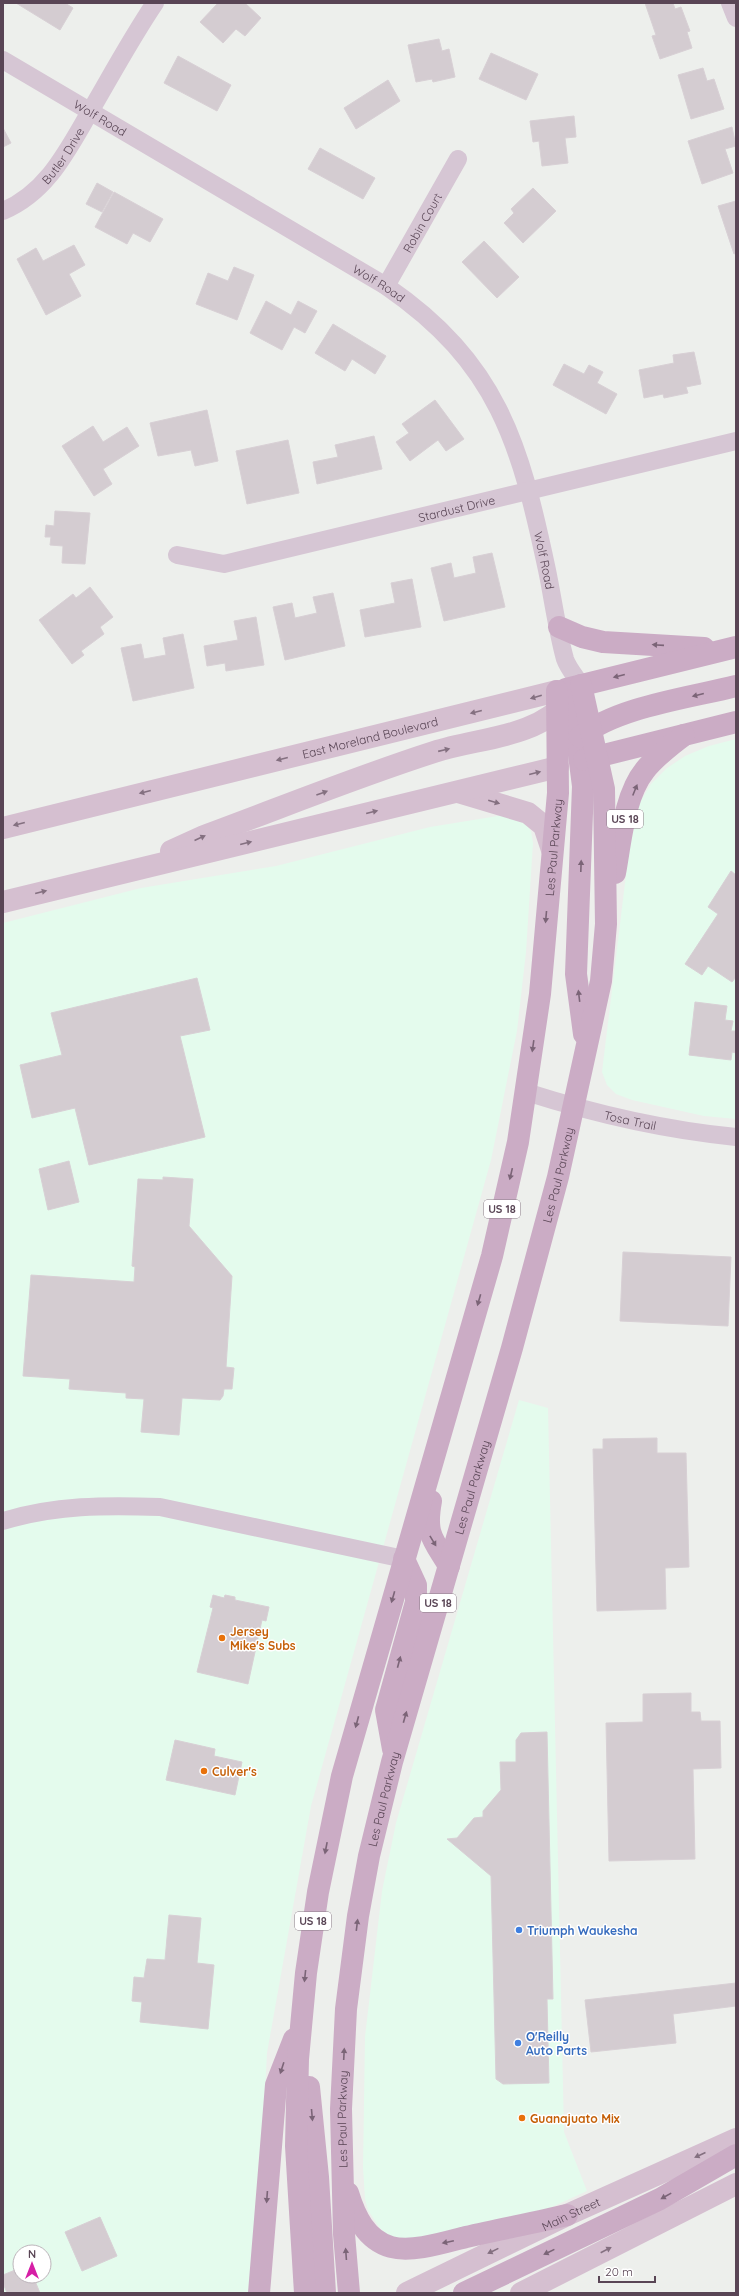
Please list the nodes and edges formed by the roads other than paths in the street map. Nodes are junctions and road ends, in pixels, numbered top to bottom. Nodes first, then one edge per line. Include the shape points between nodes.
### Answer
1 (155, 3) edge
2 (730, 3) edge
3 (736, 18) edge
4 (3, 60) edge
5 (90, 112) junction
6 (458, 159) dead end
7 (3, 211) edge
8 (386, 286) junction
9 (736, 441) edge
10 (530, 492) junction
11 (177, 555) dead end
12 (559, 627) junction
13 (730, 649) edge
14 (566, 660) junction
15 (580, 685) junction
16 (736, 686) edge
17 (560, 702) junction
18 (736, 722) edge
19 (584, 734) junction
20 (684, 735) junction
21 (589, 759) junction
22 (558, 767) junction
23 (457, 792) junction
24 (3, 828) edge
25 (552, 850) junction
26 (126, 871) junction
27 (3, 902) edge
28 (606, 924) junction
29 (585, 1049) junction
30 (526, 1092) junction
31 (573, 1107) junction
32 (736, 1137) edge
33 (471, 1327) junction
34 (3, 1521) edge
35 (404, 1559) junction
36 (449, 1566) junction
37 (394, 1754) junction
38 (301, 2027) junction
39 (736, 2139) edge
40 (736, 2155) edge
41 (342, 2171) junction
42 (736, 2184) edge
43 (568, 2215) junction
44 (259, 2293) edge
45 (305, 2293) edge
46 (324, 2293) edge
47 (349, 2293) edge
48 (407, 2293) edge
49 (464, 2293) edge
50 (521, 2293) edge

1 - 5 street, Butler Drive
2 - 3 street
4 - 5 street, Wolf Road
5 - 7 street, Butler Drive via 61,162 40,186 20,203
5 - 8 street, Wolf Road
6 - 8 street, Robin Court
8 - 10 street, Wolf Road via 438,326 479,374 507,424
9 - 10 street, Stardust Drive
10 - 11 street, Stardust Drive via 224,564
10 - 12 street, Wolf Road
13 -> 12 main road via 603,642 582,637
12 - 14 street, Wolf Road
13 -> 15 main road, East Moreland Boulevard
14 - 15 street, Wolf Road
14 - 17 street, Wolf Road
15 - 17 main road, East Moreland Boulevard
15 - 19 main road, Les Paul Parkway
16 -> 19 main road via 627,713
17 - 19 main road
17 - 22 main road, Les Paul Parkway / US 18
17 -> 24 main road, East Moreland Boulevard
26 -> 17 main road via 204,836 435,752 521,731
18 - 20 main road, US 18
19 - 21 main road, Les Paul Parkway
19 - 22 main road
20 - 21 main road, US 18
28 -> 20 main road, US 18 via 625,816 635,790 649,765
21 - 22 main road, US 18
21 - 28 main road, Les Paul Parkway via 604,789
29 -> 21 main road via 576,974 583,821
23 -> 22 main road
22 - 25 main road, Les Paul Parkway / US 18
23 -> 25 main road via 528,813 544,826
26 -> 23 main road
25 -> 30 main road, Les Paul Parkway / US 18 via 540,994
27 -> 26 main road
28 - 29 main road, Les Paul Parkway / US 18 via 601,981
29 - 31 main road, Les Paul Parkway / US 18
30 - 31 street, Tosa Trail
30 -> 33 main road, Les Paul Parkway / US 18 via 518,1142 492,1256
31 - 32 street, Tosa Trail via 668,1129
31 - 36 main road, Les Paul Parkway / US 18 via 558,1177 512,1348
33 - 35 main road, Les Paul Parkway / US 18
33 -> 36 main road via 470,1371 432,1495 428,1520 429,1534
34 - 35 street via 56,1509 83,1506 124,1505 160,1508
37 -> 35 main road via 386,1710 416,1602 416,1585
35 -> 38 main road, Les Paul Parkway / US 18 via 331,1822 314,1914
37 -> 36 main road, Les Paul Parkway / US 18
41 -> 37 main road, Les Paul Parkway / US 18 via 341,2109 346,2009 369,1856
38 -> 44 main road via 276,2085
38 - 45 main road, Les Paul Parkway / US 18 via 296,2146
38 -> 46 main road via 316,2155
39 -> 43 main road, Main Street
40 -> 49 main road via 660,2199
43 -> 41 main road via 449,2242 397,2248 381,2242 360,2224
47 -> 41 main road, Les Paul Parkway / US 18
50 -> 42 main road
43 -> 48 main road, Main Street

